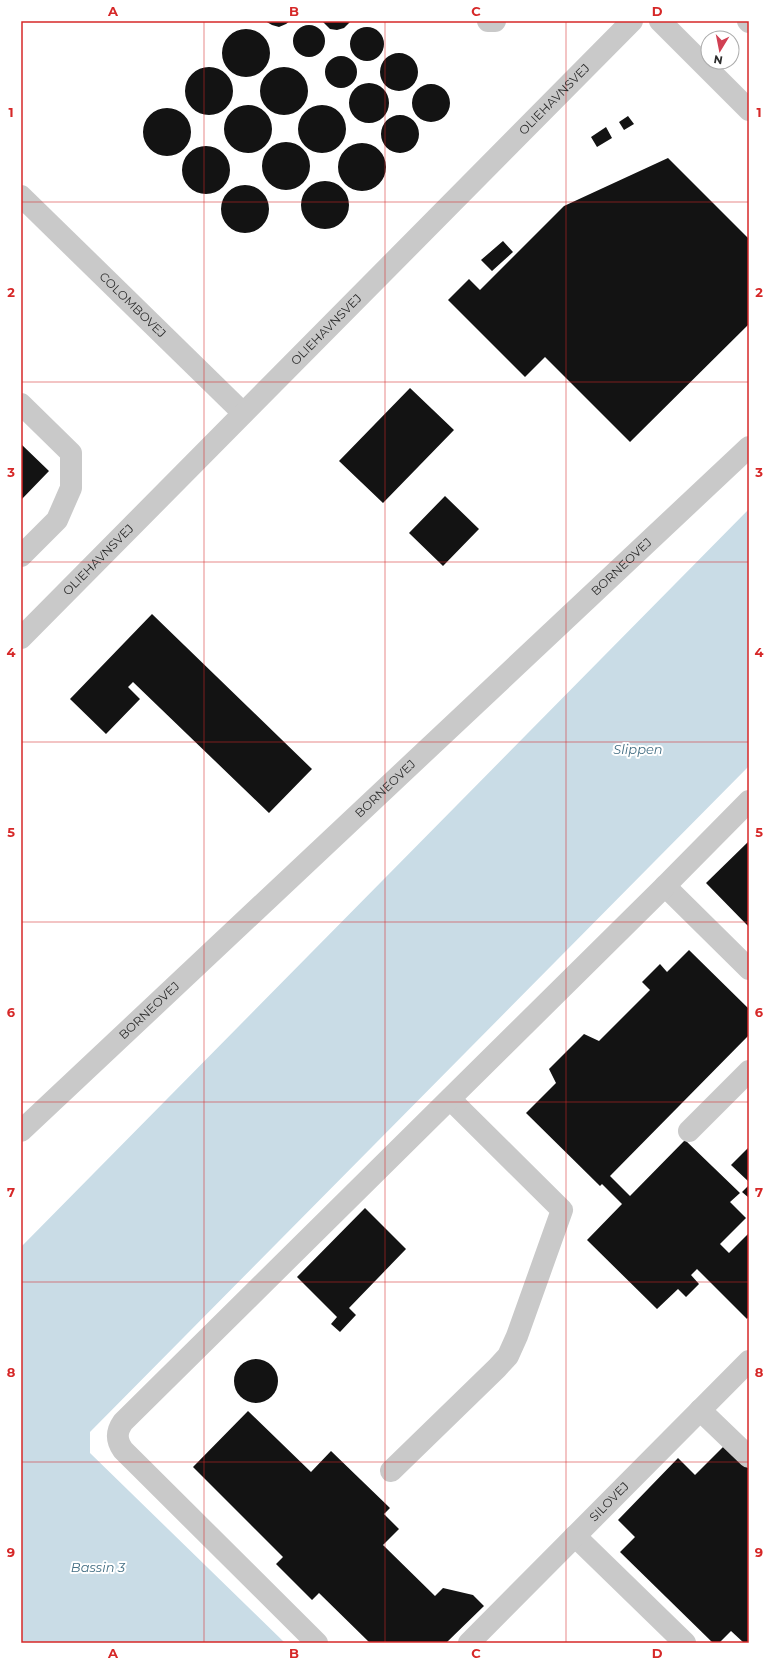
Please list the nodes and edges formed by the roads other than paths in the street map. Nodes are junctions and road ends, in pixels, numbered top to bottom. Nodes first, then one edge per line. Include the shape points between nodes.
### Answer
1 (488, 21) edge
2 (495, 21) edge
3 (632, 21) edge
4 (660, 21) edge
5 (749, 110) edge
6 (21, 196) edge
7 (21, 404) edge
8 (243, 413) junction
9 (749, 446) edge
10 (21, 556) edge
11 (21, 638) edge
12 (749, 801) edge
13 (665, 886) junction
14 (749, 969) edge
15 (749, 1071) edge
16 (450, 1099) junction
17 (21, 1131) edge
18 (689, 1131) dead end
19 (749, 1361) edge
20 (700, 1410) junction
21 (749, 1457) edge
22 (391, 1471) dead end
23 (575, 1536) junction
24 (317, 1643) edge
25 (469, 1643) edge
26 (685, 1643) edge

1 - 2 street
3 - 8 street, OLIEHAVNSVEJ
4 - 5 street
6 - 8 street, COLOMBOVEJ
7 - 10 street via 71,453 72,488 57,520
8 - 11 street, OLIEHAVNSVEJ
9 - 17 street, BORNEOVEJ
12 - 13 street
13 - 14 street
13 - 16 street
15 - 18 street
16 - 22 street via 562,1210 508,1356
16 - 24 street via 123,1422 117,1436 123,1450
19 - 20 street, SILOVEJ
20 - 21 street
20 - 23 street, SILOVEJ
23 - 25 street, SILOVEJ
23 - 26 street

